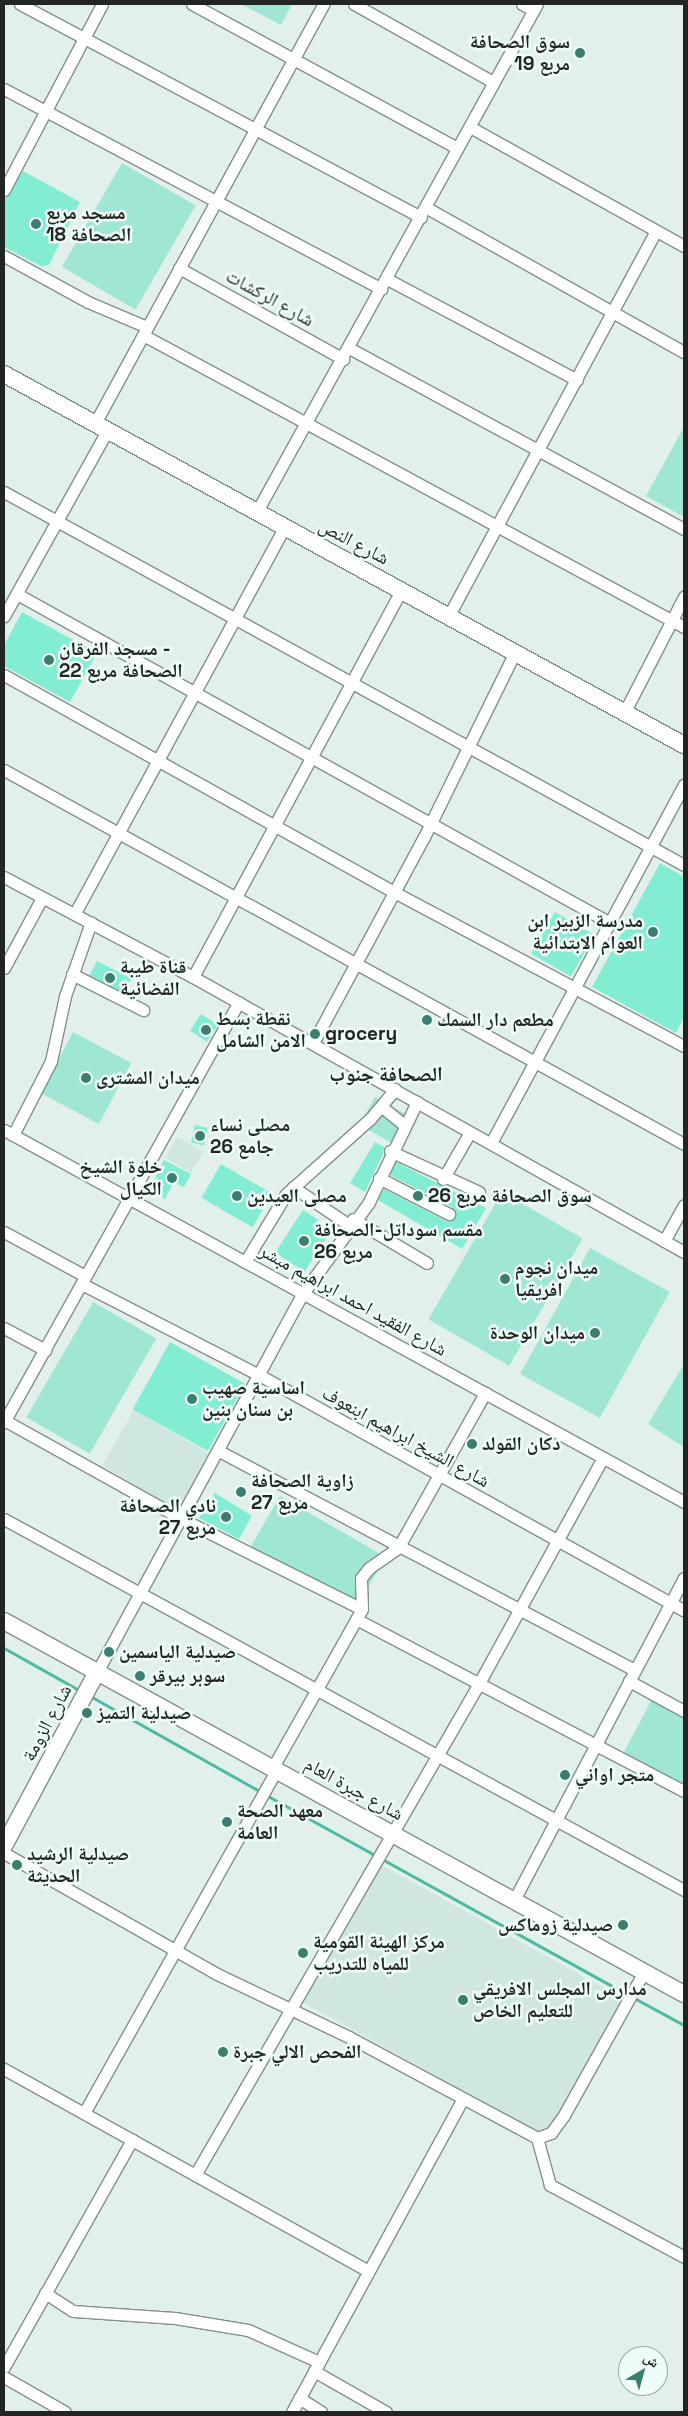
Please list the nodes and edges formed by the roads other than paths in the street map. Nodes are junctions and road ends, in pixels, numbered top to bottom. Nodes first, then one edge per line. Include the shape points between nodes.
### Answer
1 (20, 4) edge
2 (102, 4) edge
3 (192, 4) edge
4 (324, 4) edge
5 (354, 4) edge
6 (522, 4) edge
7 (536, 7) edge
8 (85, 37) junction
9 (293, 60) junction
10 (493, 82) junction
11 (4, 89) edge
12 (45, 112) junction
13 (470, 126) junction
14 (254, 131) junction
15 (457, 148) junction
16 (5, 182) edge
17 (216, 201) junction
18 (424, 212) junction
19 (656, 231) junction
20 (684, 246) edge
21 (4, 256) edge
22 (179, 268) junction
23 (384, 284) junction
24 (614, 312) junction
25 (145, 331) junction
26 (349, 348) junction
27 (684, 352) edge
28 (343, 359) junction
29 (4, 374) edge
30 (577, 380) junction
31 (308, 423) junction
32 (101, 428) junction
33 (539, 449) junction
34 (4, 492) edge
35 (256, 512) junction
36 (57, 520) junction
37 (496, 525) junction
38 (285, 527) junction
39 (684, 528) edge
40 (401, 590) junction
41 (17, 594) junction
42 (684, 597) edge
43 (448, 615) junction
44 (4, 616) edge
45 (235, 620) junction
46 (672, 620) junction
47 (684, 627) edge
48 (515, 652) junction
49 (4, 675) edge
50 (352, 684) junction
51 (195, 692) junction
52 (624, 713) junction
53 (468, 745) junction
54 (684, 745) edge
55 (314, 758) junction
56 (158, 762) junction
57 (4, 770) edge
58 (684, 785) edge
59 (432, 821) junction
60 (276, 827) junction
61 (119, 832) junction
62 (652, 848) junction
63 (684, 865) edge
64 (4, 877) edge
65 (394, 892) junction
66 (237, 897) junction
67 (42, 898) junction
68 (75, 913) junction
69 (91, 922) junction
70 (610, 923) junction
71 (356, 964) junction
72 (4, 968) edge
73 (72, 974) junction
74 (194, 977) junction
75 (576, 988) junction
76 (239, 1002) junction
77 (143, 1010) dead end
78 (313, 1043) junction
79 (684, 1046) edge
80 (536, 1062) junction
81 (395, 1089) junction
82 (417, 1102) junction
83 (382, 1108) junction
84 (403, 1124) junction
85 (470, 1132) junction
86 (8, 1133) edge
87 (491, 1143) junction
88 (684, 1144) edge
89 (390, 1151) junction
90 (379, 1178) junction
91 (444, 1179) junction
92 (293, 1188) junction
93 (479, 1192) dead end
94 (129, 1198) junction
95 (684, 1205) edge
96 (449, 1214) dead end
97 (351, 1222) junction
98 (4, 1232) edge
99 (664, 1241) junction
100 (684, 1252) edge
101 (245, 1262) junction
102 (427, 1263) dead end
103 (83, 1280) junction
104 (303, 1293) junction
105 (4, 1328) edge
106 (45, 1350) junction
107 (261, 1376) junction
108 (485, 1393) junction
109 (4, 1421) edge
110 (219, 1451) junction
111 (603, 1458) junction
112 (439, 1475) junction
113 (684, 1502) edge
114 (180, 1518) junction
115 (4, 1519) edge
116 (557, 1540) junction
117 (398, 1548) junction
118 (684, 1578) edge
119 (140, 1594) junction
120 (670, 1603) junction
121 (684, 1610) edge
122 (518, 1611) junction
123 (359, 1614) junction
124 (4, 1621) edge
125 (634, 1670) junction
126 (97, 1672) junction
127 (628, 1681) junction
128 (478, 1685) junction
129 (316, 1689) junction
130 (684, 1711) edge
131 (596, 1745) junction
132 (436, 1756) junction
133 (275, 1768) junction
134 (684, 1791) edge
135 (556, 1821) junction
136 (391, 1832) junction
137 (4, 1846) edge
138 (4, 1853) edge
139 (684, 1890) edge
140 (514, 1900) junction
141 (173, 1949) junction
142 (644, 1972) junction
143 (684, 1994) edge
144 (290, 2008) junction
145 (5, 2072) edge
146 (462, 2100) junction
147 (84, 2113) junction
148 (537, 2138) junction
149 (132, 2140) junction
150 (195, 2175) junction
151 (684, 2257) edge
152 (368, 2271) junction
153 (45, 2293) junction
154 (317, 2366) junction
155 (4, 2367) edge
156 (4, 2377) edge
157 (299, 2398) junction
158 (52, 2409) edge
159 (65, 2412) edge
160 (292, 2412) edge
161 (321, 2412) edge
162 (386, 2412) edge

1 - 8 street
2 - 8 street
3 - 9 street
4 - 9 street
5 - 10 street
6 - 7 street
7 - 10 street
8 - 12 street
8 - 14 street
9 - 14 street
9 - 15 street
10 - 13 street
11 - 12 street
12 - 16 street
12 - 17 street
13 - 15 street
13 - 19 street
14 - 17 street
14 - 18 street
15 - 18 street
17 - 22 street
17 - 23 street
18 - 23 street
18 - 24 street
19 - 20 street
19 - 24 street
21 - 25 street
22 - 25 street
22 - 28 street, شارع الركشات
23 - 26 street
23 - 30 street
24 - 27 street
24 - 30 street
25 - 31 street
25 - 32 street
26 - 28 street
26 - 33 street
28 - 31 street
29 - 32 street, شارع النص
30 - 33 street
31 - 35 street
31 - 37 street
32 - 35 street, شارع النص
32 - 36 street
33 - 37 street
33 - 39 street
34 - 36 street
35 - 38 street, شارع النص
36 - 41 street
36 - 45 street
37 - 43 street
37 - 46 street
38 - 40 street, شارع النص
38 - 45 street
40 - 43 street, شارع النص
40 - 50 street
41 - 44 street
41 - 51 street
42 - 46 street
43 - 48 street, شارع النص
45 - 50 street
45 - 51 street
46 - 47 street
46 - 52 street
48 - 52 street, شارع النص
48 - 53 street
49 - 56 street
50 - 53 street
50 - 55 street
51 - 55 street
51 - 56 street
52 - 54 street, شارع النص
53 - 59 street
53 - 62 street
55 - 59 street
55 - 60 street
56 - 60 street
56 - 61 street
57 - 61 street
58 - 62 street
59 - 65 street
59 - 70 street
60 - 65 street
60 - 66 street
61 - 66 street
61 - 68 street
62 - 63 street
62 - 70 street
64 - 67 street
65 - 71 street
65 - 75 street
66 - 71 street
66 - 74 street
67 - 68 street
67 - 72 street
68 - 69 street
69 - 73 street
69 - 74 street
70 - 75 street
71 - 78 street
71 - 80 street
73 - 77 street
73 - 86 street via 51,1060
74 - 76 street
75 - 79 street
75 - 80 street
76 - 78 street
76 - 94 street
78 - 81 street
80 - 87 street
80 - 88 street
81 - 82 street
81 - 83 street
82 - 84 street
82 - 85 street
83 - 84 street
83 - 92 street
84 - 89 street
85 - 87 street
85 - 91 street
86 - 94 street, شارع الفقيد احمد ابراهيم مبشر
87 - 99 street
89 - 90 street
89 - 91 street
90 - 96 street
90 - 97 street via 369,1202
91 - 93 street
92 - 97 street
92 - 101 street
94 - 101 street, شارع الفقيد احمد ابراهيم مبشر
94 - 103 street
95 - 99 street
97 - 102 street
97 - 104 street
98 - 103 street, شارع الشيخ ابراهيم ابنعوف
99 - 100 street
101 - 104 street, شارع الفقيد احمد ابراهيم مبشر
103 - 106 street
103 - 107 street, شارع الشيخ ابراهيم ابنعوف
104 - 107 street
104 - 108 street, شارع الفقيد احمد ابراهيم مبشر
105 - 106 street
106 - 109 street
107 - 110 street
107 - 112 street, شارع الشيخ ابراهيم ابنعوف
108 - 111 street, شارع الفقيد احمد ابراهيم مبشر
108 - 112 street
109 - 114 street
110 - 114 street
110 - 117 street
111 - 113 street, شارع الفقيد احمد ابراهيم مبشر
111 - 116 street
112 - 116 street, شارع الشيخ ابراهيم ابنعوف
112 - 117 street
114 - 119 street
114 - 123 street
115 - 119 street
116 - 120 street, شارع الشيخ ابراهيم ابنعوف
116 - 122 street
117 - 122 street
117 - 123 street via 368,1568 361,1578
118 - 120 street
119 - 126 street
119 - 129 street
120 - 121 street, شارع الشيخ ابراهيم ابنعوف
120 - 125 street
122 - 125 street
122 - 128 street
123 - 128 street
123 - 129 street
124 - 126 street, شارع جبرة العام
125 - 127 street
126 - 133 street, شارع جبرة العام
126 - 137 street, شارع الزومة
127 - 130 street
127 - 131 street
128 - 131 street
128 - 132 street
129 - 132 street
129 - 133 street
131 - 134 street
131 - 135 street
132 - 135 street
132 - 136 street
133 - 136 street, شارع جبرة العام
133 - 141 street
135 - 139 street
135 - 140 street
136 - 140 street, شارع جبرة العام
136 - 144 street
138 - 141 street
140 - 142 street, شارع جبرة العام
141 - 144 street
141 - 147 street
142 - 143 street, شارع جبرة العام
142 - 148 street via 564,2115 551,2133
144 - 146 street
144 - 150 street
145 - 147 street
146 - 148 street
146 - 152 street
147 - 149 street
148 - 151 street via 550,2185
149 - 150 street
149 - 153 street
150 - 152 street
152 - 154 street
153 - 154 street via 80,2312 175,2318 248,2330
153 - 155 street
154 - 157 street
154 - 162 street
156 - 158 street
157 - 160 street
157 - 161 street
158 - 159 street

